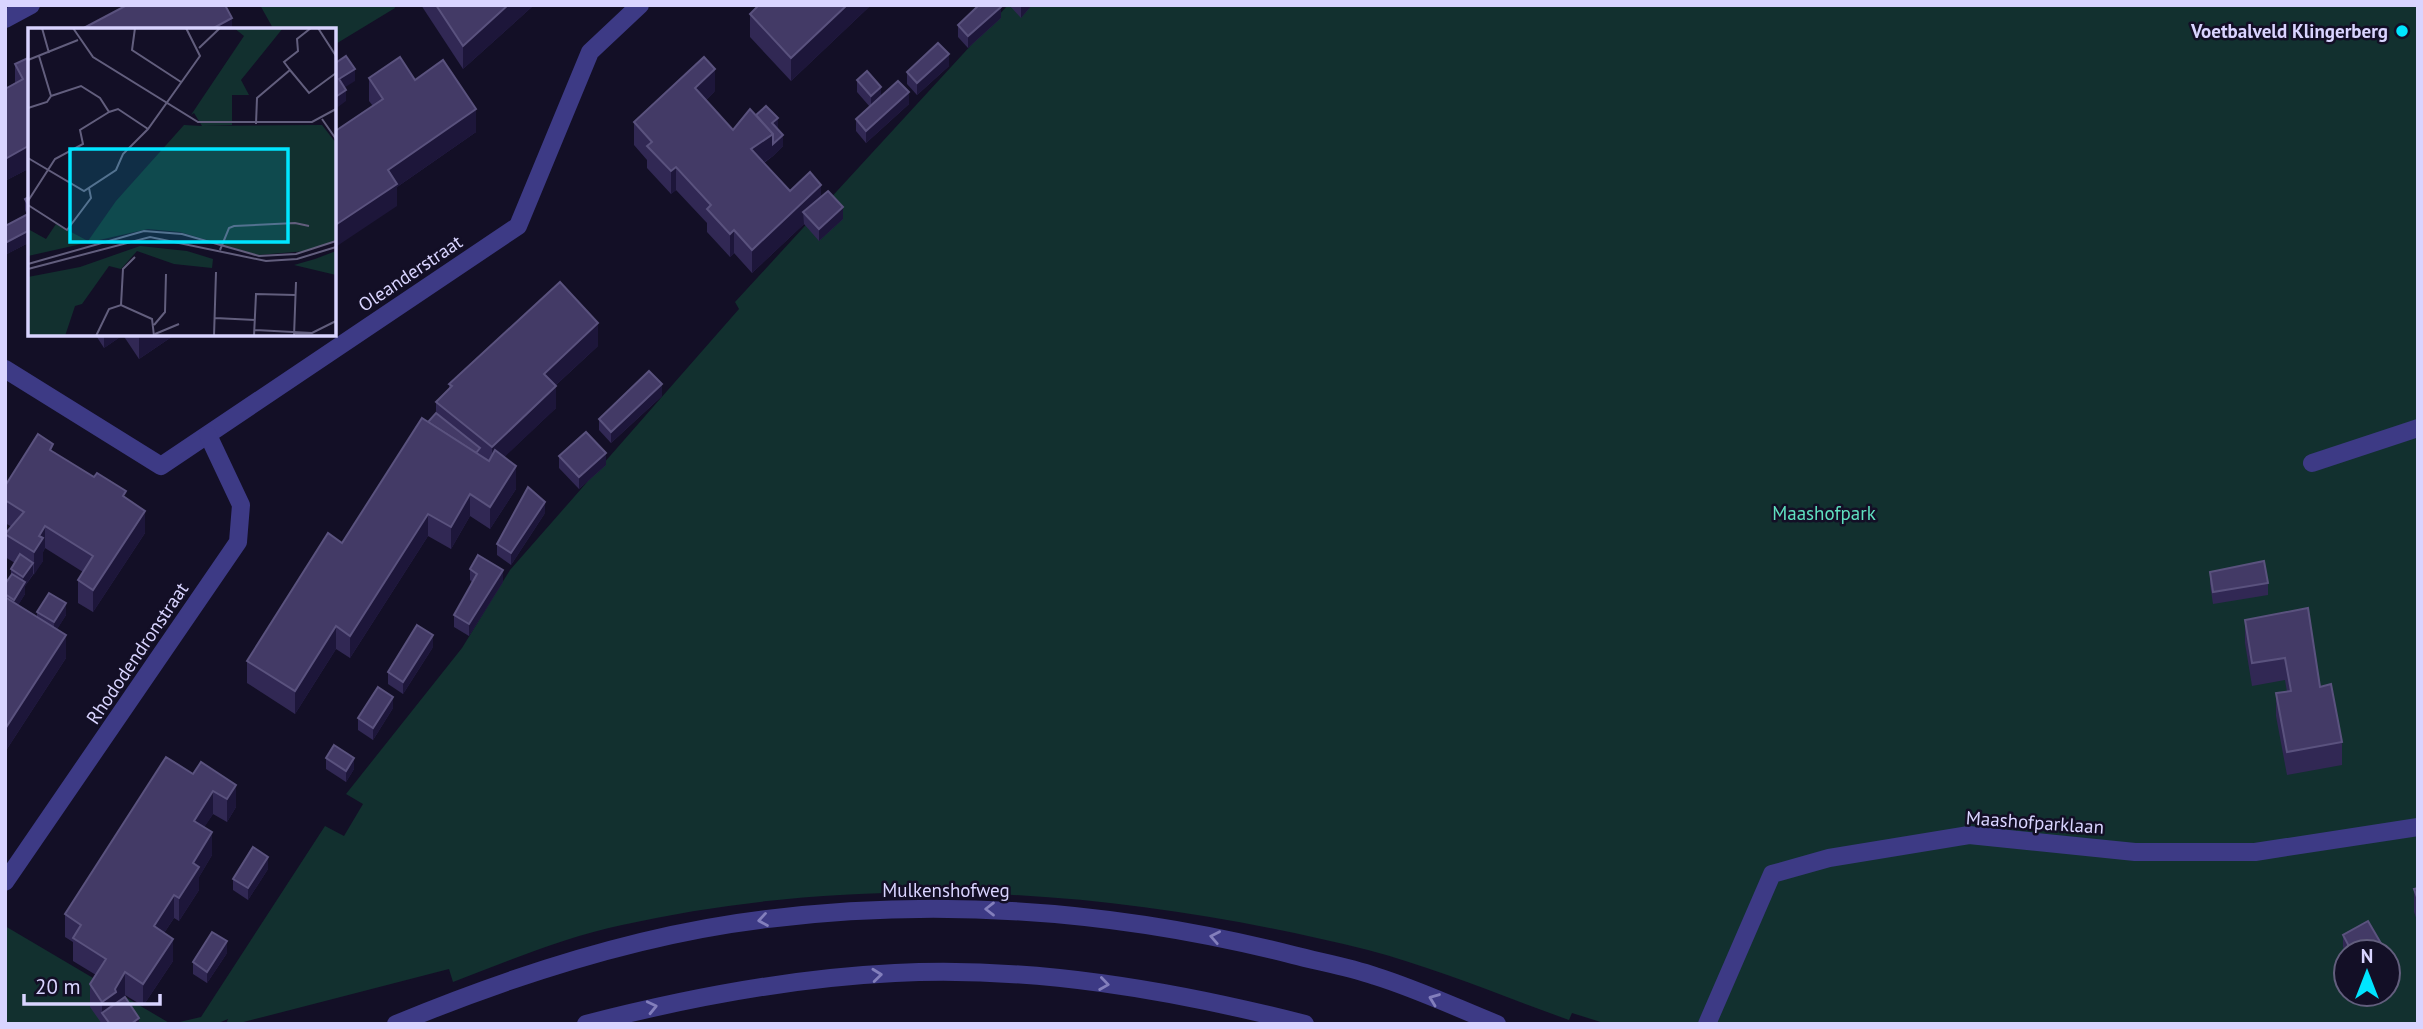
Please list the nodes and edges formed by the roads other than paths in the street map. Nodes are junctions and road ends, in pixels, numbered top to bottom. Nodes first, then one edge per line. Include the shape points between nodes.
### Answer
1 (32, 5) edge
2 (640, 5) edge
3 (5, 19) edge
4 (5, 369) edge
5 (2418, 428) edge
6 (208, 435) junction
7 (2312, 463) dead end
8 (2418, 827) edge
9 (5, 881) edge
10 (396, 1024) edge
11 (586, 1024) edge
12 (1305, 1024) edge
13 (1497, 1024) edge
14 (1707, 1024) edge

1 - 3 street
2 - 6 street, Oleanderstraat via 590,52 518,226
4 - 6 street, Oleanderstraat via 161,466
5 - 7 street
6 - 9 street, Rhododendronstraat via 241,505 238,542
8 - 14 street, Maashofparklaan via 2255,852 2135,852 1969,835 1829,858 1772,874
13 -> 10 street, Mulkenshofweg via 1375,976 1244,942 1110,917 998,909 766,919 641,943 568,963 472,993
11 -> 12 street via 770,986 895,973 1002,974 1104,983 1227,1004

